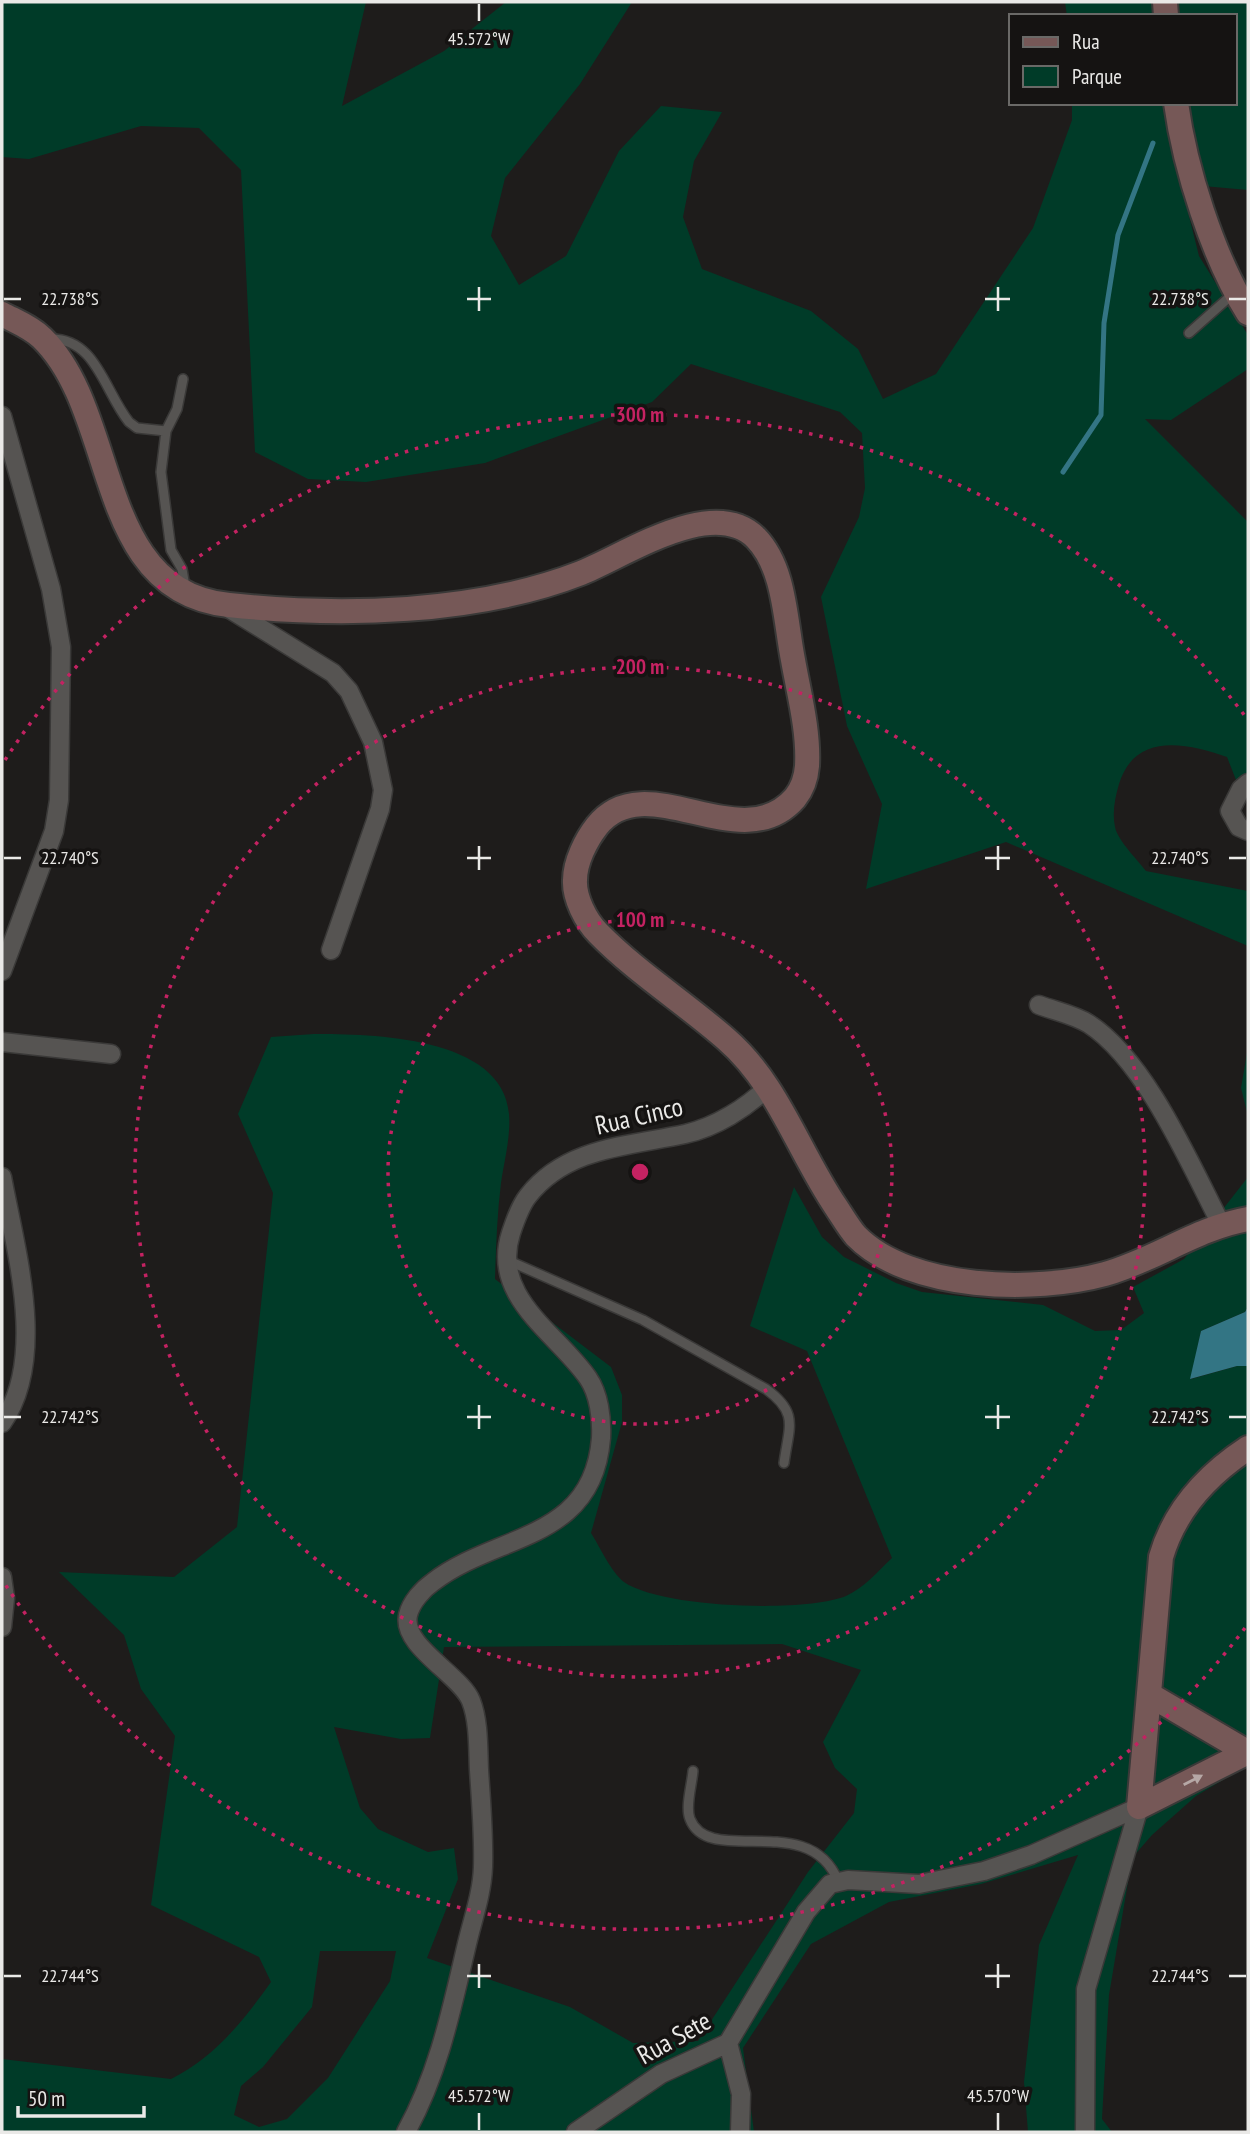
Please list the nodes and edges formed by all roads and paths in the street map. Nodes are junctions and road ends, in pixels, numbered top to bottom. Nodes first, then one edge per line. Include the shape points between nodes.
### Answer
1 (1176, 105) edge
2 (1242, 302) edge
3 (2, 313) edge
4 (1189, 333) dead end
5 (43, 339) junction
6 (183, 379) dead end
7 (2, 416) edge
8 (166, 431) junction
9 (185, 593) junction
10 (222, 604) junction
11 (1248, 783) edge
12 (1248, 831) edge
13 (331, 950) dead end
14 (2, 971) edge
15 (1039, 1004) dead end
16 (2, 1042) edge
17 (111, 1054) dead end
18 (769, 1086) junction
19 (2, 1177) edge
20 (1248, 1219) edge
21 (1221, 1224) junction
22 (506, 1259) junction
23 (2, 1423) edge
24 (1248, 1448) edge
25 (783, 1463) dead end
26 (2, 1577) edge
27 (2, 1628) edge
28 (1150, 1695) junction
29 (1247, 1752) edge
30 (693, 1771) dead end
31 (1139, 1807) junction
32 (838, 1881) junction
33 (727, 2042) junction
34 (406, 2132) edge
35 (576, 2132) edge
36 (740, 2132) edge
37 (1086, 2132) edge

1 - 2 street via 1193,176
2 - 4 lane
3 - 5 street
5 - 8 lane via 60,338 80,345 129,422 137,428
5 - 9 street via 68,372 88,415 126,527 156,569
6 - 8 lane via 177,409
7 - 14 street via 51,589 61,647 59,800 54,831
8 - 9 lane via 161,472 165,516
9 - 10 street
10 - 13 street via 333,673 359,708 373,742 383,790 380,809
10 - 18 street via 317,611 473,601 581,573 693,523 729,523 743,527 758,540 777,573 801,703 807,756 803,788 779,814 758,820 738,821 671,807 624,807 604,818 587,839 574,877 578,901 594,930 733,1044
11 - 12 street via 1230,811 1239,827
15 - 21 street via 1088,1023 1111,1042 1171,1128
16 - 17 street
18 - 21 street via 857,1237 887,1258 935,1276 1053,1284 1136,1263
18 - 22 street, Rua Cinco via 729,1116 705,1127 601,1150 547,1174 525,1200 512,1228
19 - 23 street via 27,1328 16,1389
20 - 21 street
22 - 25 lane via 643,1320 784,1402 789,1414
22 - 34 street via 510,1280 530,1314 590,1380 597,1398 601,1439 589,1480 570,1509 530,1537 455,1564 426,1587 407,1618 409,1630 461,1686 473,1706 483,1870 450,2021 425,2098
24 - 28 street via 1207,1479 1169,1530 1161,1557
26 - 27 street
28 - 29 street
28 - 31 street
31 -> 29 street
30 - 32 lane via 689,1817 697,1831 715,1839 808,1847 831,1864
31 - 32 street via 984,1871 919,1884
31 - 37 street via 1086,1989
32 - 33 street, Rua Sete via 817,1896
33 - 35 street, Rua Sete via 661,2074
33 - 36 street via 741,2094

